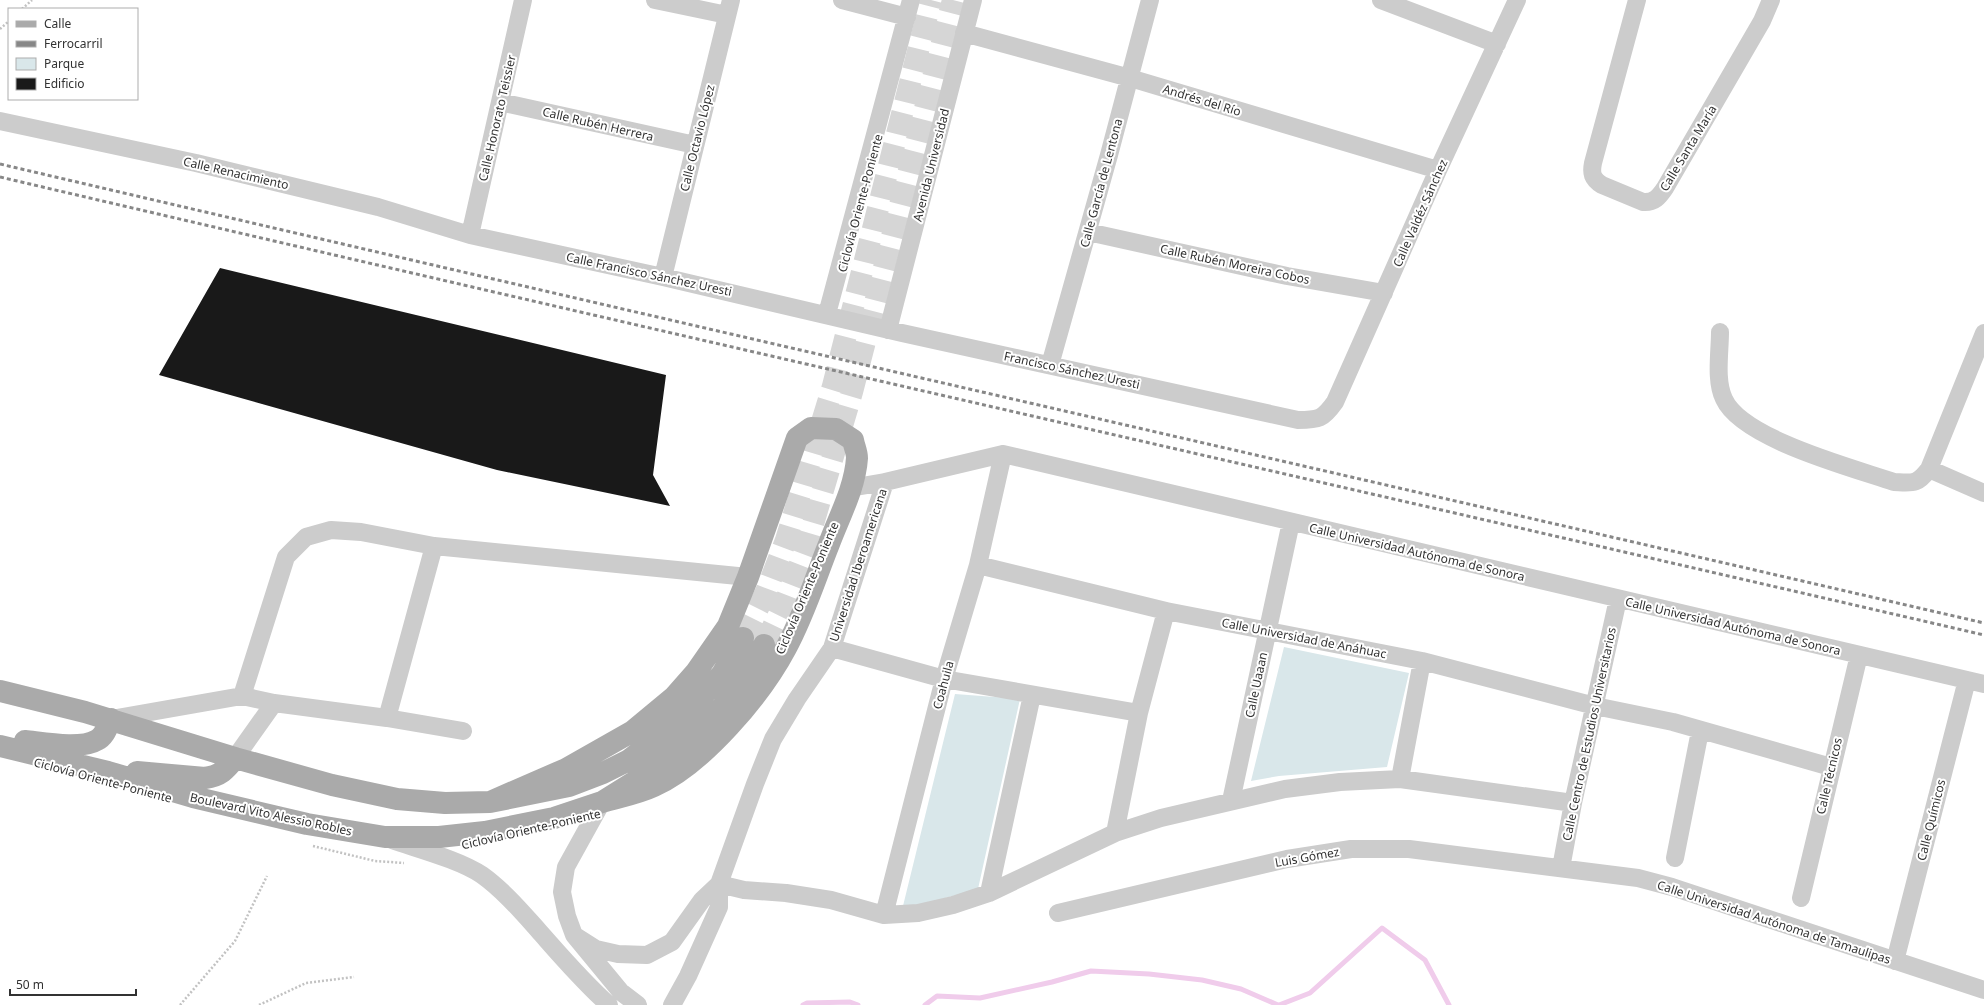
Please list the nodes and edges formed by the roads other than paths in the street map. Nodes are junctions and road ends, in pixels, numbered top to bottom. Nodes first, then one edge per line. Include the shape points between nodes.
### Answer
1 (523, 0) edge
2 (655, 0) edge
3 (842, 0) edge
4 (973, 0) edge
5 (1150, 0) edge
6 (1381, 0) edge
7 (1517, 0) edge
8 (1637, 0) edge
9 (1771, 0) edge
10 (729, 8) edge
11 (909, 8) edge
12 (964, 33) junction
13 (1497, 44) junction
14 (1130, 78) junction
15 (500, 102) junction
16 (0, 121) edge
17 (695, 145) junction
18 (1438, 170) junction
19 (1088, 232) junction
20 (470, 235) junction
21 (663, 276) junction
22 (1384, 294) junction
23 (827, 314) junction
24 (888, 330) junction
25 (1720, 332) dead end
26 (1984, 335) edge
27 (1050, 365) junction
28 (1316, 420) joint
29 (1003, 454) junction
30 (1930, 469) junction
31 (885, 482) junction
32 (850, 488) junction
33 (1984, 493) edge
34 (1291, 522) junction
35 (434, 546) junction
36 (978, 565) junction
37 (748, 576) junction
38 (1618, 599) junction
39 (1166, 611) junction
40 (1267, 630) junction
41 (743, 638) tunnel mouth
42 (764, 645) tunnel mouth
43 (832, 648) junction
44 (1859, 655) junction
45 (1422, 661) junction
46 (944, 679) junction
47 (1967, 680) junction
48 (1984, 684) edge
49 (0, 691) edge
50 (1032, 695) junction
51 (242, 696) junction
52 (274, 703) junction
53 (1595, 706) junction
54 (1139, 713) junction
55 (387, 718) junction
56 (111, 719) junction
57 (463, 731) dead end
58 (1700, 731) junction
59 (0, 740) edge
60 (0, 746) edge
61 (235, 758) junction
62 (1831, 767) junction
63 (108, 772) junction
64 (1400, 779) junction
65 (1231, 801) junction
66 (490, 802) junction
67 (602, 802) junction
68 (1573, 803) junction
69 (1115, 833) junction
70 (385, 837) junction
71 (1675, 858) dead end
72 (1561, 868) junction
73 (719, 884) junction
74 (989, 893) junction
75 (1801, 898) dead end
76 (1058, 913) dead end
77 (884, 915) junction
78 (574, 935) junction
79 (1895, 961) junction
80 (1984, 990) edge
81 (609, 1005) edge
82 (638, 1005) edge
83 (672, 1005) edge

1 - 15 street, Calle Honorato Teissier
2 - 10 street
3 - 11 street
4 - 12 street, Avenida Universidad
5 - 14 street, Calle García de Lentona
6 - 13 street
7 - 13 street, Calle Valdéz Sánchez
8 - 9 street, Calle Santa María via 1593,162 1592,174 1602,185 1643,202 1650,202 1660,196 1665,188 1758,28
10 - 17 street, Calle Octavio López
11 - 23 street
12 - 14 street, Andrés del Río
12 - 24 street, Avenida Universidad
13 - 18 street, Calle Valdéz Sánchez
14 - 18 street, Andrés del Río
14 - 19 street, Calle García de Lentona
15 - 17 street, Calle Rubén Herrera
15 - 20 street, Calle Honorato Teissier
16 - 20 street, Calle Renacimiento via 363,203
17 - 21 street, Calle Octavio López
18 - 22 street, Calle Valdéz Sánchez
19 - 22 street, Calle Rubén Moreira Cobos via 1287,276
19 - 27 street, Calle García de Lentona
20 - 21 street, Calle Francisco Sánchez Uresti
21 - 23 street, Calle Francisco Sánchez Uresti
22 - 28 street, Calle Valdéz Sánchez via 1335,402 1327,414
23 - 24 street, Francisco Sánchez Uresti
24 - 27 street, Francisco Sánchez Uresti
25 - 30 street via 1720,382 1724,399 1733,414 1748,425 1802,451 1894,482 1908,483 1921,480
26 - 30 street
27 - 28 street, Francisco Sánchez Uresti via 1298,420
29 - 31 street, Calle Universidad Autónoma de Sonora
29 - 34 street, Calle Universidad Autónoma de Sonora
29 - 36 street, Coahuila
30 - 33 street
31 - 32 street, Calle Universidad Autónoma de Sonora
31 - 43 street, Universidad Iberoamericana
32 - 37 main road via 857,457 853,440 836,429 811,428 797,438
32 - 67 main road via 804,609 786,648 748,704 717,739 688,764 643,791
34 - 38 street, Calle Universidad Autónoma de Sonora
34 - 40 street, Calle Uaaan
35 - 37 street
35 - 51 street via 361,532 332,530 306,537 286,557
35 - 55 street
36 - 39 street, Calle Universidad de Anáhuac
36 - 46 street, Coahuila
37 - 66 main road via 728,626 696,672 674,697 633,731 566,769
38 - 44 street, Calle Universidad Autónoma de Sonora
38 - 53 street, Calle Centro de Estudios Universitarios
39 - 40 street, Calle Universidad de Anáhuac
39 - 54 street
40 - 45 street, Calle Universidad de Anáhuac
40 - 65 street, Calle Uaaan
41 - 66 main road via 722,674 698,701 671,728 629,760 569,786
42 - 67 main road, Boulevard Vito Alessio Robles via 723,706 699,732 664,761
43 - 46 street
43 - 73 street, Universidad Iberoamericana via 773,739 754,784
44 - 47 street, Calle Universidad Autónoma de Sonora
44 - 62 street, Calle Técnicos
45 - 53 street, Calle Universidad de Anáhuac
45 - 64 street
46 - 50 street
46 - 77 street, Coahuila
47 - 48 street, Calle Universidad Autónoma de Sonora
47 - 79 street, Calle Químicos
49 - 56 main road
50 - 54 street
50 - 74 street
51 - 52 street
51 - 56 street
52 - 55 street
52 - 61 street
53 - 58 street, Calle Universidad de Anáhuac via 1673,722
53 - 68 street, Calle Centro de Estudios Universitarios
54 - 69 street
55 - 57 street
56 - 59 main road via 104,734 88,744
56 - 61 main road
58 - 62 street, Calle Universidad de Anáhuac
58 - 71 street
60 - 63 main road, Boulevard Vito Alessio Robles
61 - 63 main road via 223,773 205,778 146,772
61 - 66 main road via 332,785 397,799 445,803
62 - 75 street, Calle Técnicos
63 - 70 main road, Boulevard Vito Alessio Robles via 193,798 299,823
64 - 65 street via 1340,782 1285,789
64 - 68 street
65 - 69 street via 1161,818
67 - 70 main road, Boulevard Vito Alessio Robles via 554,818 485,832 439,837
67 - 78 street via 566,867 562,892
68 - 72 street, Calle Centro de Estudios Universitarios
69 - 74 street
70 - 81 street via 464,866 481,875 522,912 589,987
72 - 76 street, Luis Gómez via 1409,849 1352,849 1287,859
72 - 79 street, Calle Universidad Autónoma de Tamaulipas via 1638,878 1672,887
73 - 77 street via 744,890 831,900
73 - 78 street via 702,900 672,942 647,954 618,954 596,949
73 - 83 street via 719,907
74 - 77 street via 925,911
78 - 82 street via 621,992
79 - 80 street, Calle Universidad Autónoma de Tamaulipas

